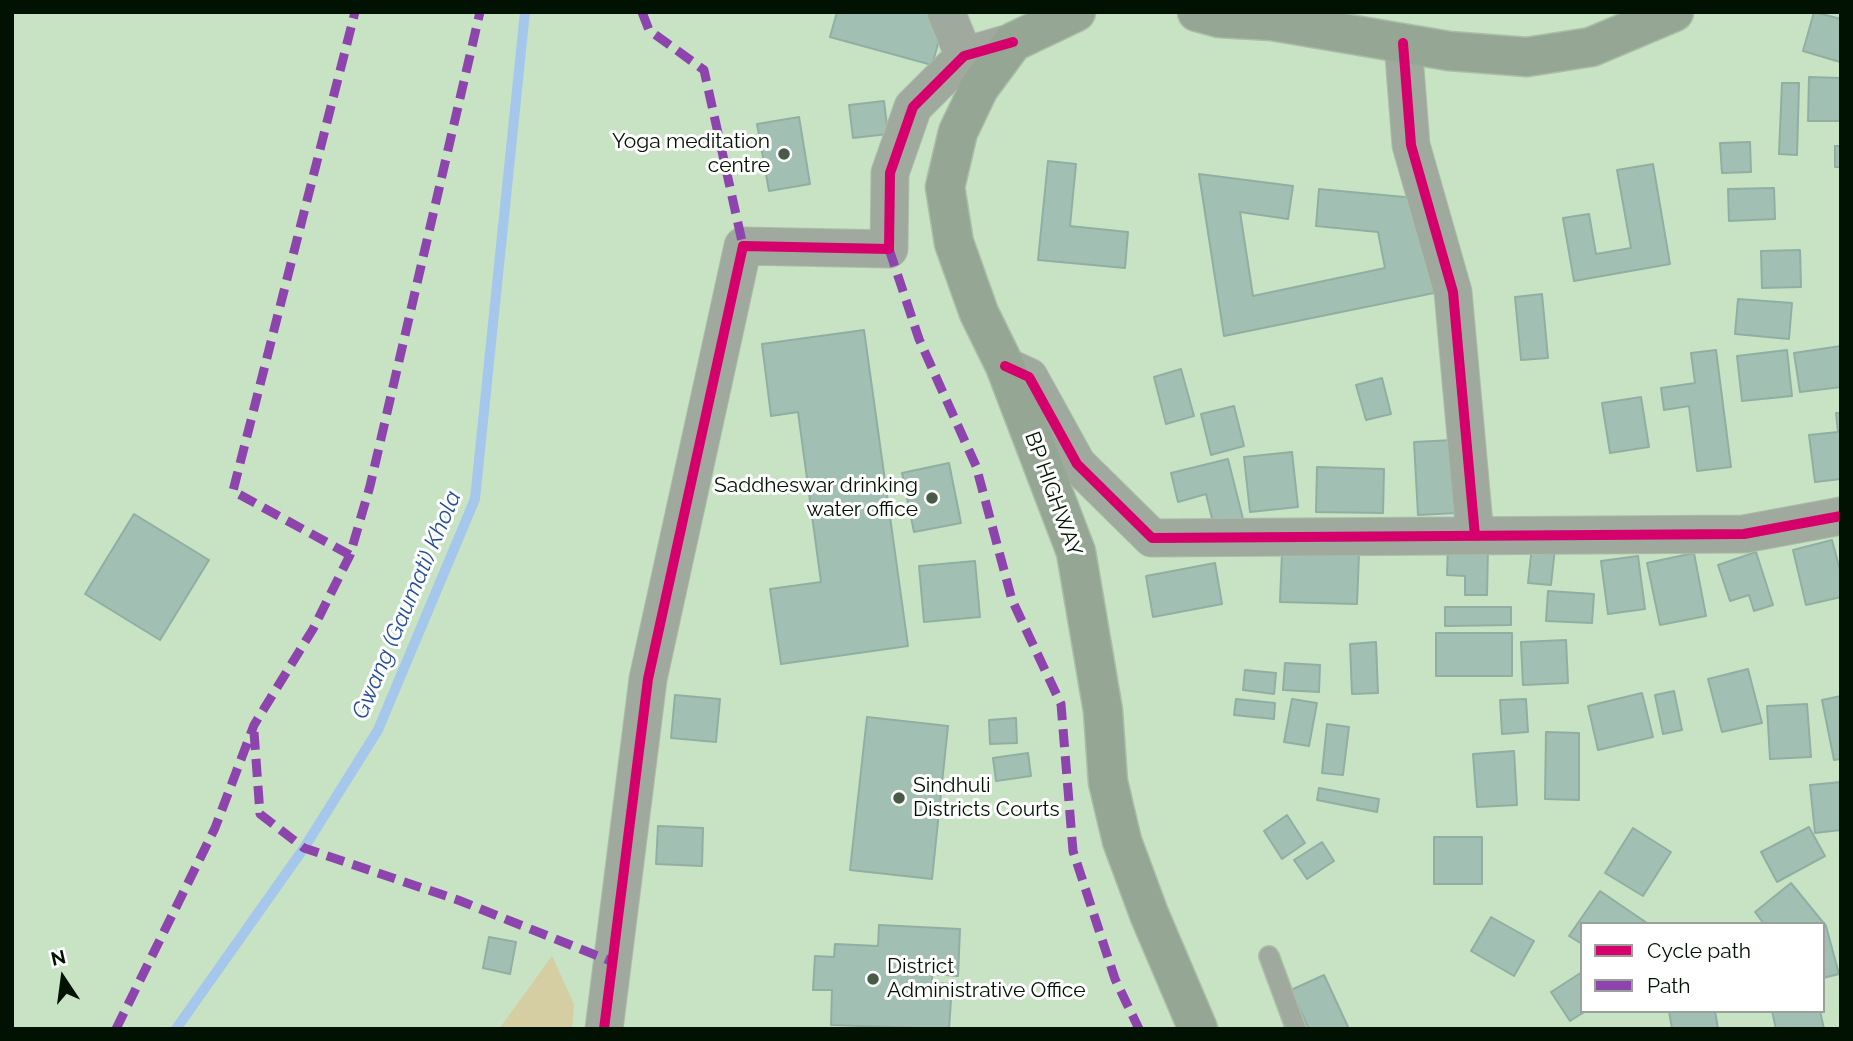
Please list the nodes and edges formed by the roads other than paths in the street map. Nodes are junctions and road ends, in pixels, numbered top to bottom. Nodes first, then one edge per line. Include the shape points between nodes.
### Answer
1 (946, 12) edge
2 (1076, 12) edge
3 (1197, 12) edge
4 (1674, 12) edge
5 (1273, 17) edge
6 (1013, 42) junction
7 (1403, 43) junction
8 (964, 56) junction
9 (1005, 366) junction
10 (1841, 516) edge
11 (1475, 536) junction
12 (1269, 956) dead end
13 (604, 1029) edge
14 (1198, 1029) edge
15 (1296, 1029) edge

1 - 8 street
2 - 6 highway, BP HIGHWAY
3 - 5 highway via 1219,18
4 - 7 highway via 1591,47 1527,57
5 - 7 highway
6 - 8 street
6 - 9 highway, BP HIGHWAY via 979,88 958,132 945,187 954,243 979,313
7 - 11 street via 1411,145 1453,292
8 - 13 street via 913,107 890,173 889,249 744,246 648,679
9 - 11 street via 1029,377 1077,464 1152,538
9 - 14 highway, BP HIGHWAY via 1076,552 1101,699 1108,782 1122,841
10 - 11 street via 1744,534
12 - 15 lane

